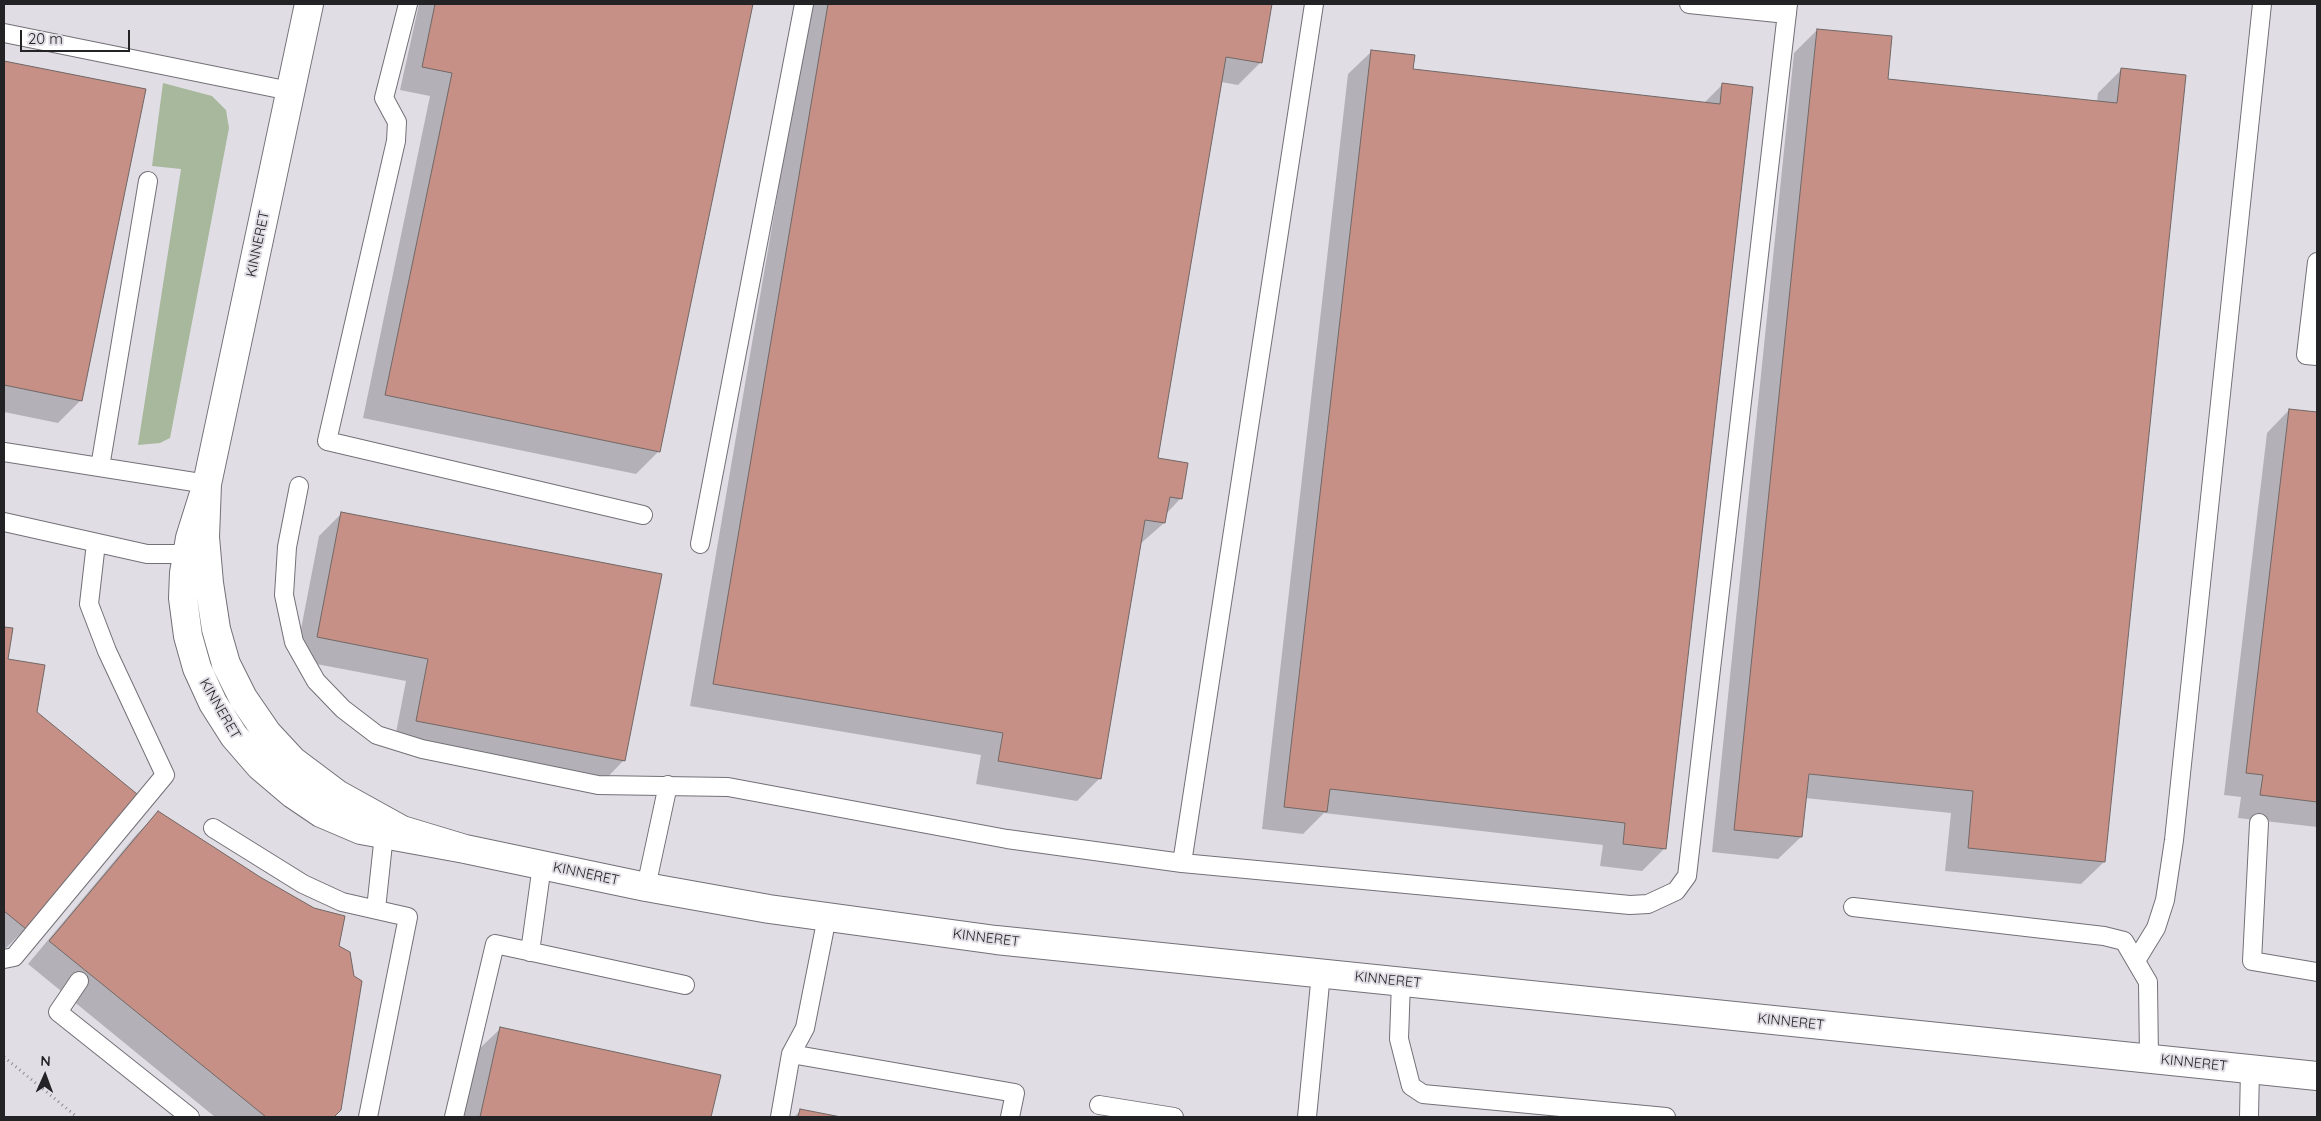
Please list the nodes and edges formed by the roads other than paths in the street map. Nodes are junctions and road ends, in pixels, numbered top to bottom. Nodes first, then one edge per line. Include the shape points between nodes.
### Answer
1 (309, 4) edge
2 (408, 4) edge
3 (804, 4) edge
4 (1314, 4) edge
5 (1689, 4) edge
6 (2262, 4) edge
7 (1787, 9) edge
8 (4, 33) edge
9 (290, 91) junction
10 (148, 181) dead end
11 (2317, 262) edge
12 (2317, 356) edge
13 (4, 452) edge
14 (100, 467) junction
15 (207, 484) junction
16 (299, 486) dead end
17 (643, 516) dead end
18 (4, 522) edge
19 (96, 542) junction
20 (700, 544) dead end
21 (197, 554) junction
22 (668, 785) junction
23 (2259, 823) dead end
24 (385, 827) junction
25 (213, 828) dead end
26 (1182, 863) junction
27 (542, 865) junction
28 (646, 887) junction
29 (1853, 907) dead end
30 (376, 909) junction
31 (827, 917) junction
32 (530, 952) junction
33 (4, 959) edge
34 (2137, 959) junction
35 (2317, 972) edge
36 (1322, 973) junction
37 (78, 981) dead end
38 (1401, 982) junction
39 (685, 985) dead end
40 (791, 1054) junction
41 (2149, 1059) junction
42 (2250, 1069) junction
43 (2317, 1076) edge
44 (1100, 1105) dead end
45 (1542, 1111) edge
46 (190, 1117) edge
47 (368, 1117) edge
48 (454, 1117) edge
49 (780, 1117) edge
50 (1010, 1117) edge
51 (1174, 1117) edge
52 (1307, 1117) edge
53 (1666, 1117) edge
54 (2250, 1117) edge

1 - 9 street, KINNERET
2 - 17 lane via 384,98 397,122 396,141 327,441
3 - 20 lane
4 - 26 lane
5 - 7 lane
6 - 34 lane via 2174,840 2165,900 2156,928
7 - 26 lane via 1687,876 1676,891 1648,904 1630,905
8 - 9 lane
9 - 15 street, KINNERET
10 - 14 lane
11 - 12 lane via 2306,355
13 - 14 lane
14 - 15 lane
15 - 21 street, KINNERET
16 - 22 lane via 287,547 284,595 294,642 316,681 343,709 377,735 422,750 598,785
18 - 19 lane
19 - 21 lane via 147,554
19 - 33 lane via 89,604 107,651 165,774 14,958
21 - 24 street, KINNERET via 226,664 243,698 293,761
22 - 26 lane via 728,787 1007,838
22 - 28 lane
23 - 35 lane via 2252,961
24 - 27 street, KINNERET via 465,849
24 - 30 lane
25 - 30 lane via 303,884 342,902
27 - 28 street, KINNERET
27 - 32 lane
28 - 31 street, KINNERET
29 - 34 lane via 2104,936 2124,941
30 - 47 lane via 408,917
31 - 36 street, KINNERET via 996,940
31 - 40 lane via 805,1028
32 - 39 lane
32 - 48 lane via 495,944
34 - 41 lane via 2148,982
36 - 38 street, KINNERET
36 - 52 lane
37 - 46 lane via 58,1012
38 - 41 street, KINNERET
38 - 45 lane via 1399,1039 1411,1086 1423,1094
40 - 49 lane
40 - 50 lane via 1015,1093
41 - 42 street, KINNERET
42 - 43 street, KINNERET
42 - 54 lane
44 - 51 lane
45 - 53 lane

